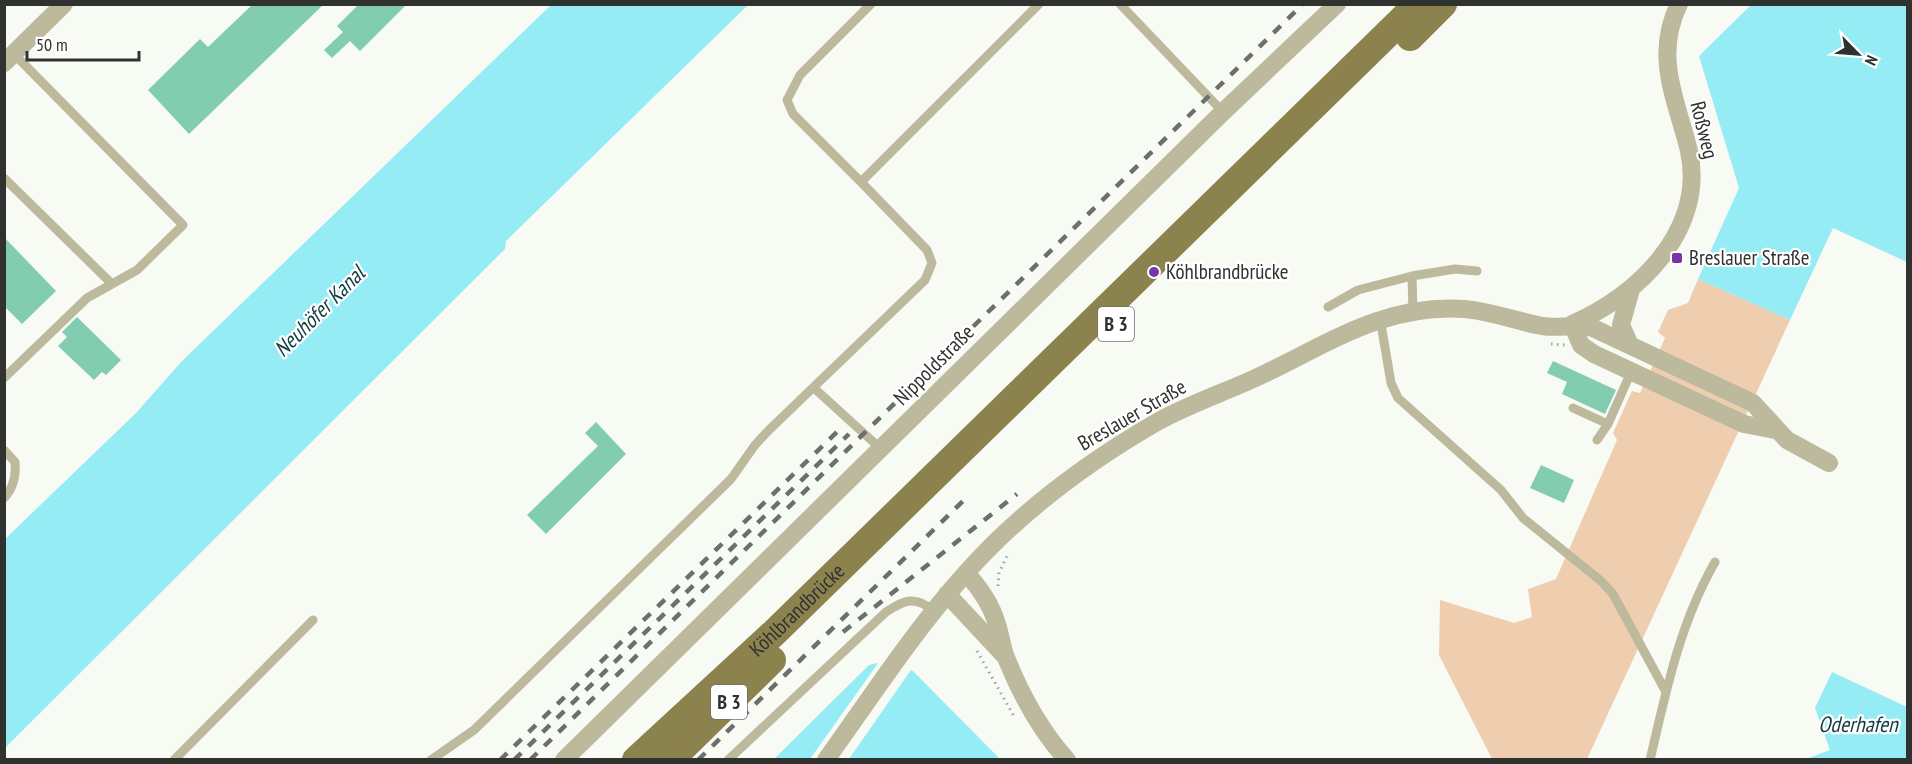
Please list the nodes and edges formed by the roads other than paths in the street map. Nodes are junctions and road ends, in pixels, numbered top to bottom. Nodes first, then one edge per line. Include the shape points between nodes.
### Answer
1 (64, 4) edge
2 (871, 4) edge
3 (1039, 4) edge
4 (1120, 4) edge
5 (1337, 4) edge
6 (1418, 4) edge
7 (1443, 4) edge
8 (1679, 4) edge
9 (9, 59) edge
10 (1223, 112) junction
11 (4, 178) edge
12 (861, 182) junction
13 (1477, 271) dead end
14 (1412, 276) junction
15 (111, 283) junction
16 (1631, 289) junction
17 (1328, 307) dead end
18 (1413, 311) junction
19 (1380, 318) junction
20 (1572, 324) junction
21 (1630, 345) junction
22 (1638, 375) junction
23 (4, 378) edge
24 (814, 388) junction
25 (1573, 408) dead end
26 (1608, 424) junction
27 (1775, 430) junction
28 (1597, 440) dead end
29 (881, 449) junction
30 (4, 450) edge
31 (1828, 463) dead end
32 (4, 498) edge
33 (1715, 562) dead end
34 (966, 573) junction
35 (947, 594) junction
36 (934, 611) junction
37 (313, 620) dead end
38 (1006, 658) junction
39 (1666, 692) junction
40 (174, 759) edge
41 (431, 759) edge
42 (564, 759) edge
43 (636, 759) edge
44 (670, 759) edge
45 (728, 759) edge
46 (826, 759) edge
47 (1067, 759) edge
48 (1650, 759) edge

1 - 9 street
2 - 12 lane via 800,75 787,100 793,114
3 - 12 lane
4 - 10 lane
5 - 10 street, Nippoldstraße
6 - 43 main road, Köhlbrandbrücke / B 3 via 792,616
7 - 44 main road, Köhlbrandbrücke / B 3
8 - 16 street, Roßweg via 1672,22 1667,62 1674,107 1689,153 1690,195 1669,246
9 - 15 lane via 183,225 137,270
10 - 29 street, Nippoldstraße
11 - 15 lane
12 - 24 lane via 927,250 932,263 925,280
13 - 14 lane via 1455,269
14 - 17 lane via 1358,290
14 - 18 lane
15 - 23 lane via 87,298
16 - 20 street, Roßweg
16 - 21 street via 1621,325
18 - 19 street, Breslauer Straße
18 - 20 street, Breslauer Straße via 1464,309 1549,327
19 - 34 street, Breslauer Straße via 1179,411 1134,436 1050,494
19 - 39 lane via 1391,383 1398,398 1501,490 1537,530 1613,594
20 - 21 street, Breslauer Straße via 1593,328
20 - 22 street, Breslauer Straße via 1586,350
21 - 27 street, Breslauer Straße via 1753,403
22 - 26 lane
22 - 27 street, Breslauer Straße via 1744,424
24 - 29 lane
24 - 41 lane via 755,446 731,479 474,730
25 - 26 lane
26 - 28 lane
27 - 31 street, Breslauer Straße
29 - 42 street, Nippoldstraße
30 - 32 lane via 15,462 10,493
33 - 39 lane via 1683,630
34 - 35 street, Breslauer Straße
34 - 38 street via 993,612
35 - 36 street, Breslauer Straße
35 - 38 street
36 - 45 lane via 911,599 886,612
36 - 46 street, Breslauer Straße
37 - 40 lane
38 - 47 street via 1035,720
39 - 48 lane

